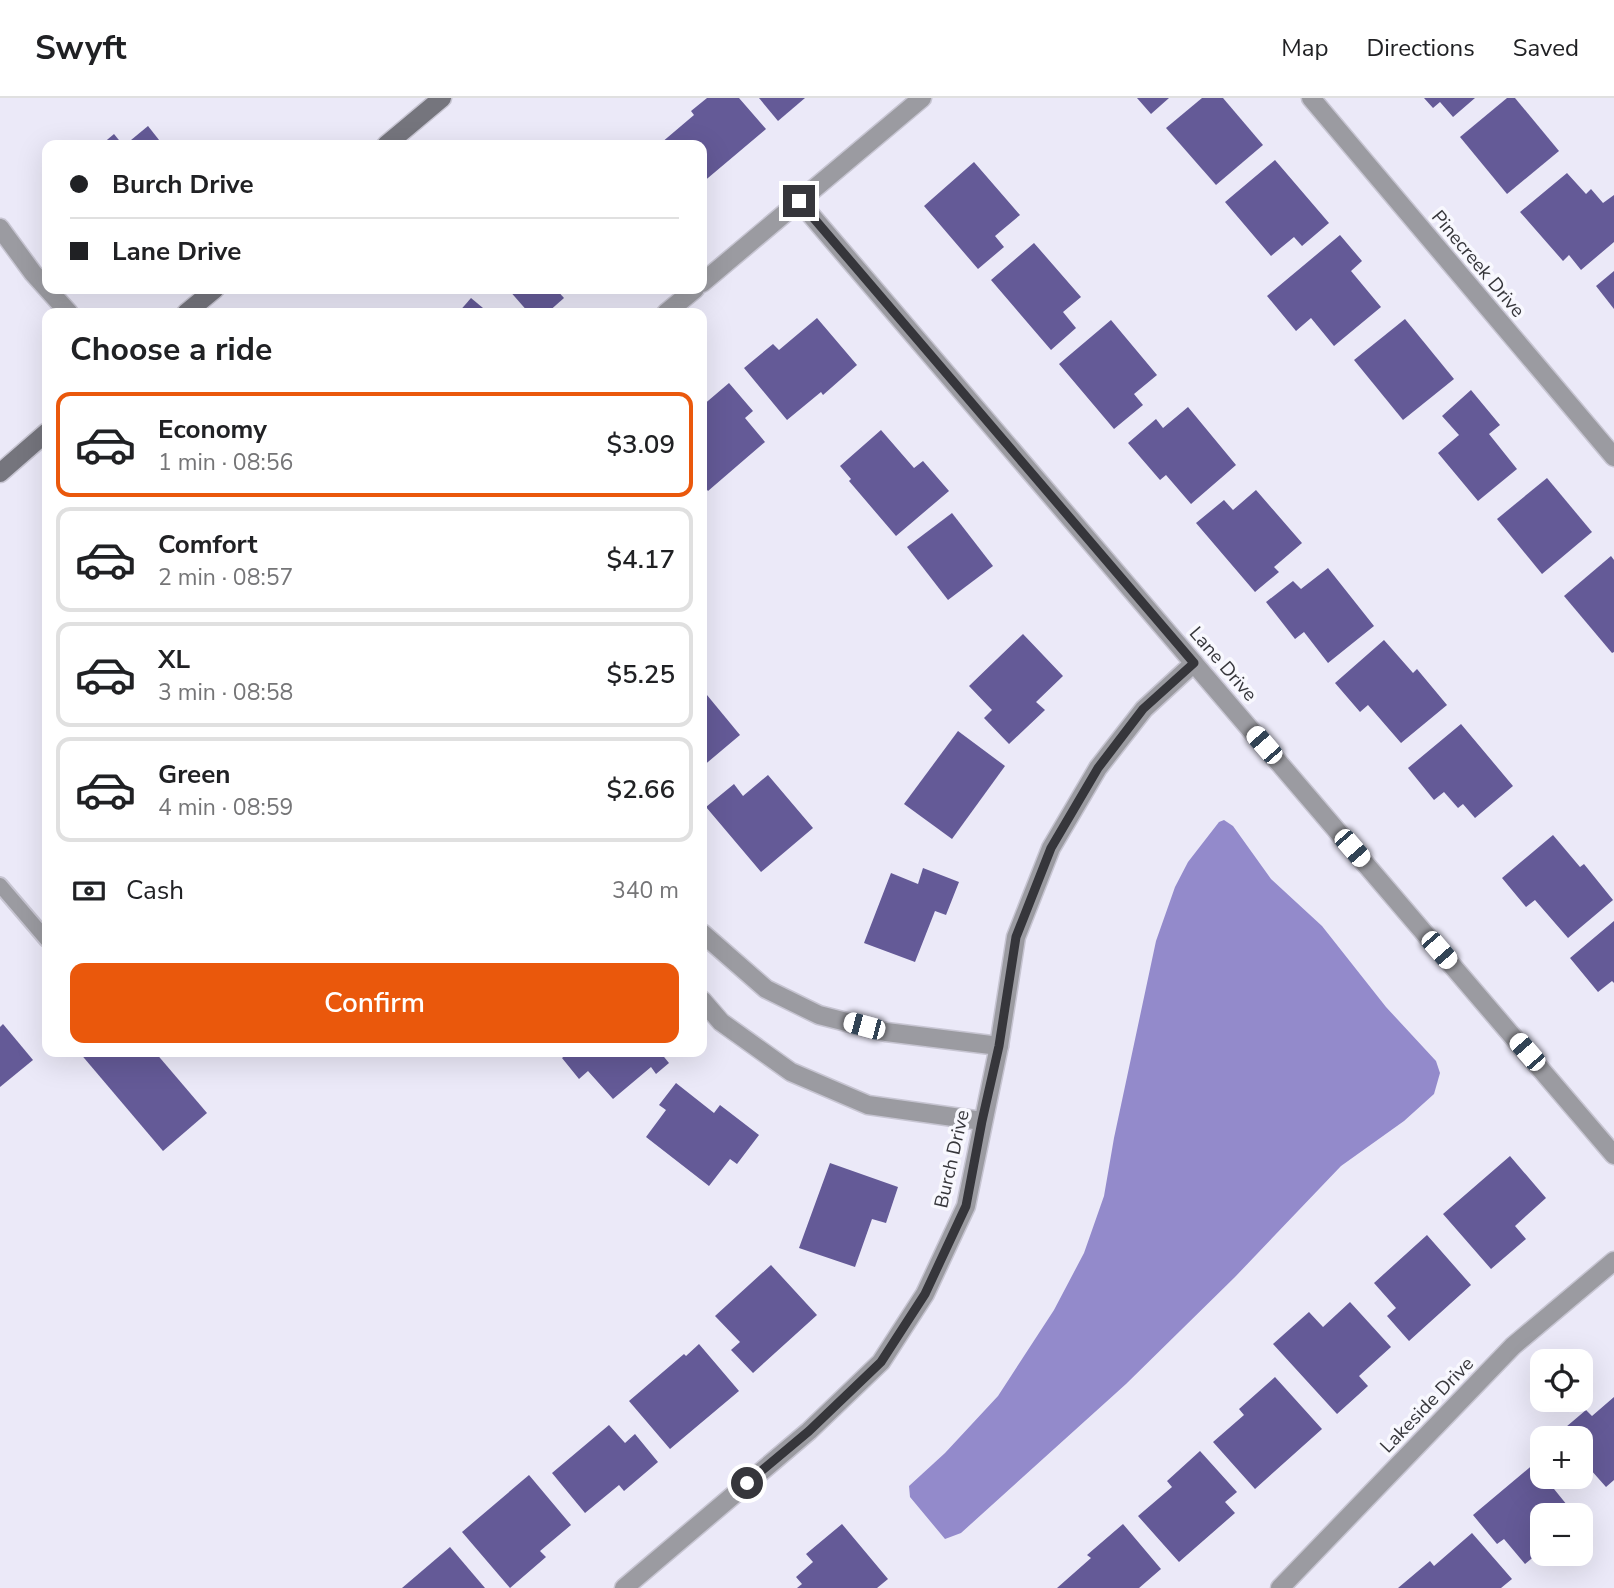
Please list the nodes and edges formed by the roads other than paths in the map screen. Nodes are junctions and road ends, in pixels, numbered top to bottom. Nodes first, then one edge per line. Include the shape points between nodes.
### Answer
1 (442, 98) edge
2 (922, 98) edge
3 (1311, 98) edge
4 (392, 140) edge
5 (799, 201) junction
6 (0, 228) edge
7 (707, 279) edge
8 (42, 282) edge
9 (52, 294) edge
10 (209, 294) edge
11 (689, 294) edge
12 (65, 308) edge
13 (192, 308) edge
14 (672, 308) edge
15 (42, 436) edge
16 (1614, 457) edge
17 (0, 473) edge
18 (1194, 663) junction
19 (0, 885) edge
20 (42, 934) edge
21 (707, 937) edge
22 (707, 1006) edge
23 (999, 1046) junction
24 (982, 1121) junction
25 (1614, 1155) edge
26 (1614, 1261) edge
27 (624, 1588) edge
28 (1280, 1588) edge

1 - 4 street
2 - 5 street
3 - 16 street, Pinecreek Drive
5 - 7 street
5 - 18 street, Lane Drive
6 - 8 street
9 - 12 street
10 - 13 street
11 - 14 street
15 - 17 street
18 - 23 street, Burch Drive via 1143,709 1098,768 1051,848 1016,937
18 - 25 street, Lane Drive
19 - 20 lane
21 - 23 street via 766,989 819,1015 886,1032
22 - 24 street via 721,1022 791,1072 868,1105
23 - 24 street, Burch Drive
24 - 27 street, Burch Drive via 966,1206 925,1294 881,1362 809,1431
26 - 28 street, Lakeside Drive via 1513,1346

